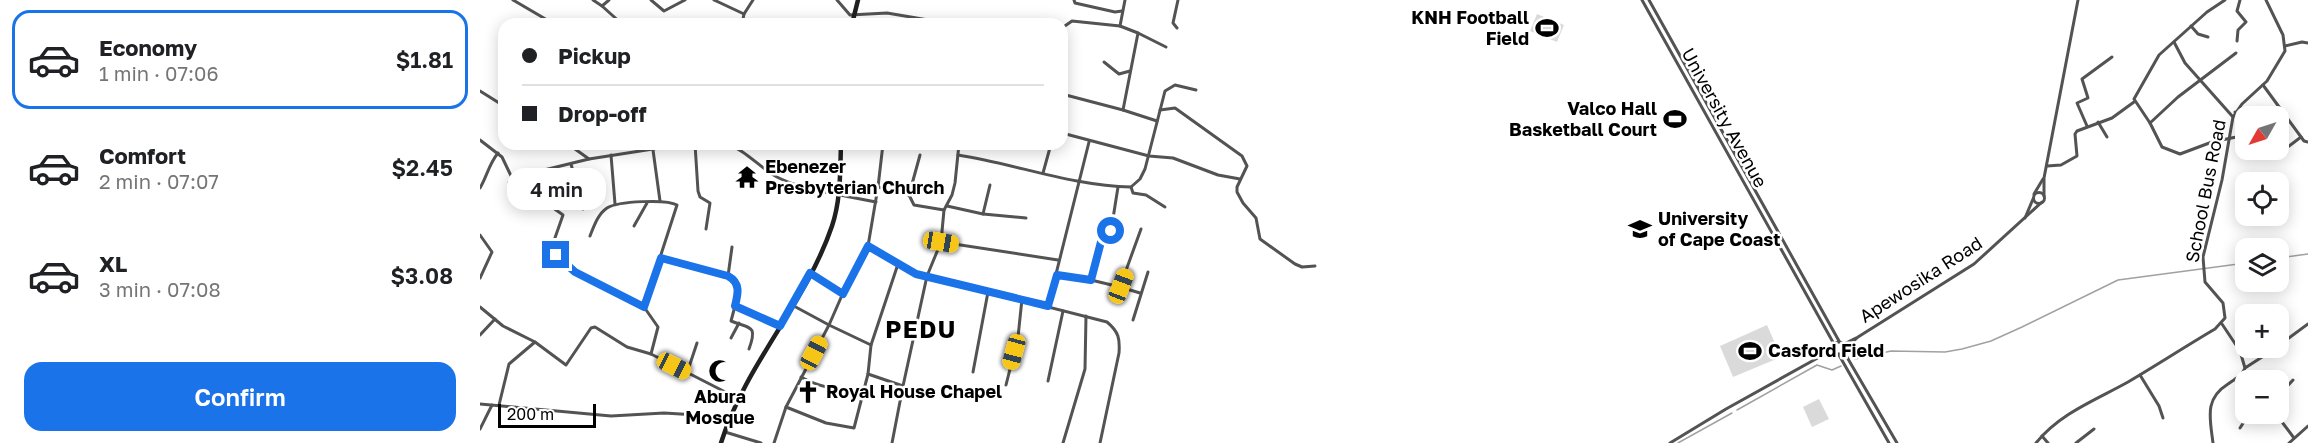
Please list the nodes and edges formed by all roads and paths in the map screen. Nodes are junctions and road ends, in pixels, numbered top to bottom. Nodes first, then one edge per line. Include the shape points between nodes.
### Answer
1 (513, 0) edge
2 (526, 0) edge
3 (593, 0) edge
4 (609, 0) edge
5 (651, 0) edge
6 (685, 0) edge
7 (714, 0) edge
8 (753, 0) edge
9 (837, 0) edge
10 (858, 0) edge
11 (1125, 0) edge
12 (1178, 0) edge
13 (1642, 0) edge
14 (1649, 0) edge
15 (2078, 0) edge
16 (2225, 0) edge
17 (2240, 0) edge
18 (2266, 0) edge
19 (1073, 1) edge
20 (522, 6) junction
21 (602, 6) junction
22 (1122, 11) junction
23 (744, 14) junction
24 (854, 15) junction
25 (544, 18) edge
26 (615, 18) edge
27 (743, 18) edge
28 (853, 18) edge
29 (916, 18) edge
30 (1068, 24) edge
31 (1120, 26) junction
32 (2191, 26) junction
33 (1177, 28) dead end
34 (1138, 33) junction
35 (2208, 37) dead end
36 (2237, 41) dead end
37 (2174, 42) junction
38 (2308, 43) edge
39 (2285, 46) junction
40 (1166, 47) dead end
41 (2236, 53) dead end
42 (2112, 57) dead end
43 (1104, 63) dead end
44 (1130, 71) junction
45 (2200, 81) junction
46 (2263, 86) junction
47 (1196, 90) dead end
48 (480, 91) edge
49 (1068, 96) edge
50 (498, 102) edge
51 (2135, 102) junction
52 (2241, 106) edge
53 (2278, 106) edge
54 (1123, 110) junction
55 (1160, 110) junction
56 (2235, 112) edge
57 (2233, 117) junction
58 (1157, 121) junction
59 (2289, 121) edge
60 (2098, 122) junction
61 (2150, 123) junction
62 (2087, 126) junction
63 (1068, 135) edge
64 (2107, 137) dead end
65 (2235, 137) edge
66 (2301, 137) junction
67 (2228, 139) junction
68 (480, 140) edge
69 (1089, 142) junction
70 (2308, 142) edge
71 (2289, 146) edge
72 (579, 150) edge
73 (653, 150) joint
74 (695, 150) edge
75 (739, 150) edge
76 (841, 150) edge
77 (882, 150) edge
78 (958, 150) edge
79 (1049, 150) edge
80 (634, 151) joint
81 (498, 153) junction
82 (611, 154) junction
83 (920, 155) dead end
84 (958, 156) junction
85 (1149, 156) junction
86 (589, 159) junction
87 (571, 164) junction
88 (2047, 166) junction
89 (536, 172) junction
90 (1043, 173) junction
91 (2044, 178) junction
92 (1240, 179) junction
93 (513, 180) junction
94 (1080, 183) junction
95 (990, 185) dead end
96 (1118, 187) junction
97 (1131, 187) junction
98 (480, 188) edge
99 (878, 188) junction
100 (512, 193) dead end
101 (840, 194) junction
102 (909, 195) junction
103 (2034, 196) junction
104 (2044, 196) junction
105 (660, 201) junction
106 (876, 202) junction
107 (2042, 202) junction
108 (647, 203) junction
109 (615, 204) junction
110 (947, 206) junction
111 (1165, 207) dead end
112 (583, 209) dead end
113 (944, 210) junction
114 (984, 214) junction
115 (1026, 218) dead end
116 (2024, 219) junction
117 (634, 226) dead end
118 (706, 229) dead end
119 (1141, 229) dead end
120 (480, 235) edge
121 (590, 236) dead end
122 (941, 242) junction
123 (868, 246) junction
124 (732, 247) dead end
125 (541, 248) dead end
126 (550, 252) junction
127 (661, 258) junction
128 (1058, 261) junction
129 (898, 264) junction
130 (1315, 266) dead end
131 (1148, 272) dead end
132 (810, 273) junction
133 (1057, 275) junction
134 (728, 276) junction
135 (927, 276) junction
136 (480, 278) edge
137 (1091, 280) junction
138 (1120, 287) junction
139 (988, 292) junction
140 (1140, 293) junction
141 (843, 294) junction
142 (1022, 299) junction
143 (792, 305) junction
144 (735, 306) junction
145 (1048, 306) junction
146 (480, 307) edge
147 (644, 307) junction
148 (1063, 311) junction
149 (1086, 316) junction
150 (495, 319) junction
151 (1133, 320) dead end
152 (739, 323) junction
153 (2222, 324) junction
154 (2308, 324) edge
155 (829, 325) junction
156 (780, 326) junction
157 (480, 335) edge
158 (1858, 337) junction
159 (730, 338) dead end
160 (2289, 338) edge
161 (1839, 341) junction
162 (535, 342) junction
163 (697, 343) dead end
164 (1834, 344) junction
165 (1844, 344) junction
166 (872, 345) junction
167 (749, 349) dead end
168 (1832, 349) junction
169 (1845, 350) junction
170 (651, 354) junction
171 (1837, 354) junction
172 (1823, 355) junction
173 (2260, 358) edge
174 (2245, 368) joint
175 (973, 372) dead end
176 (687, 373) junction
177 (868, 374) junction
178 (2140, 375) junction
179 (801, 377) junction
180 (2235, 379) edge
181 (2293, 380) dead end
182 (1048, 381) dead end
183 (2289, 384) edge
184 (1006, 385) dead end
185 (903, 386) junction
186 (863, 392) junction
187 (739, 399) junction
188 (480, 404) edge
189 (492, 405) junction
190 (499, 405) junction
191 (786, 407) junction
192 (730, 417) junction
193 (2163, 418) dead end
194 (2243, 424) edge
195 (2284, 424) edge
196 (2308, 426) edge
197 (2240, 428) dead end
198 (480, 429) edge
199 (2094, 429) dead end
200 (725, 432) junction
201 (2042, 436) junction
202 (2294, 438) junction
203 (722, 443) edge
204 (761, 443) edge
205 (774, 443) edge
206 (892, 443) edge
207 (1063, 443) edge
208 (1100, 443) edge
209 (1670, 443) edge
210 (1889, 443) edge
211 (1897, 443) edge
212 (2036, 443) edge
213 (2048, 443) edge
214 (2076, 443) edge
215 (2213, 443) edge
216 (2289, 443) edge

1 - 20 street
2 - 20 street
3 - 21 street
4 - 21 street
5 - 6 street via 664,11
7 - 23 street
8 - 23 street
9 - 24 street via 846,12
10 - 24 main road
11 - 22 street
12 - 33 street via 1173,23
13 - 164 street, University Avenue
14 - 161 street, University Avenue
15 - 88 street, Apewosika Road
16 - 32 street
17 - 36 street via 2237,11 2246,22 2238,30
18 - 39 street
19 - 22 street
20 - 25 street
21 - 26 street
22 - 31 street
23 - 27 street
24 - 28 main road
24 - 29 street via 886,13
30 - 31 street
31 - 34 street
32 - 35 street
32 - 37 street
34 - 40 street
34 - 44 street
37 - 45 street
37 - 51 street via 2155,61
38 - 39 street
39 - 46 street, School Bus Road via 2281,60
41 - 45 street
42 - 62 street via 2082,79 2088,98 2077,103
43 - 44 street via 1119,74
44 - 54 street
45 - 57 street
45 - 61 street
46 - 52 street, School Bus Road
46 - 53 street
47 - 55 street via 1169,87
48 - 50 street
49 - 54 street
51 - 60 street via 2112,118
51 - 61 street
54 - 58 street
55 - 58 street
55 - 92 street via 1175,108 1242,156 1247,166
56 - 57 street, School Bus Road
57 - 67 street, School Bus Road
58 - 85 street
59 - 66 street
60 - 62 street
60 - 64 street
61 - 67 street via 2162,147 2179,154
62 - 88 street via 2075,134 2077,156 2061,165
63 - 69 street
65 - 67 street
66 - 70 street
66 - 71 street
67 - 153 street, School Bus Road via 2203,267 2206,284 2225,308
68 - 81 street
69 - 85 street
69 - 94 street
72 - 86 street
73 - 80 street
73 - 105 street
74 - 118 street via 698,191 710,203
75 - 101 street via 788,182
76 - 101 main road
77 - 99 street
78 - 84 street
79 - 90 street
80 - 82 street
81 - 93 street
81 - 98 street
82 - 86 street
82 - 109 street
83 - 102 street
84 - 90 street
84 - 110 street
85 - 92 street via 1173,158
85 - 97 street via 1140,179
86 - 87 street
87 - 89 street
87 - 112 street
88 - 91 street, Apewosika Road
89 - 93 street
89 - 126 street via 544,203 563,215
90 - 94 street
91 - 103 street, Apewosika Road
91 - 104 street, Apewosika Road
92 - 130 street via 1237,192 1256,218 1260,240 1295,264
93 - 100 street via 508,184
94 - 96 street
94 - 128 street
95 - 114 street
96 - 97 street
96 - 137 street via 1111,231 1102,238
97 - 111 street via 1133,193 1146,195
99 - 102 street
99 - 106 street
101 - 106 street
101 - 132 main road via 832,226
102 - 113 street via 914,205
103 - 104 street
103 - 107 street via 2035,202
103 - 116 street, Apewosika Road
104 - 107 street, Apewosika Road
105 - 108 street
105 - 127 street via 676,204 678,208
106 - 123 street
107 - 116 street, Apewosika Road
108 - 109 street
108 - 117 street
109 - 121 street via 599,217
110 - 113 street
110 - 114 street
113 - 122 street
114 - 115 street
116 - 158 street, Apewosika Road via 1974,264
119 - 138 street
120 - 136 street via 492,252
122 - 128 street
122 - 135 street
123 - 129 street
123 - 141 street
124 - 134 street
125 - 126 street
126 - 147 street via 575,272
127 - 134 street
127 - 147 street
128 - 133 street
129 - 135 street
129 - 166 street
131 - 140 street
132 - 141 street
132 - 143 main road
133 - 137 street
133 - 145 street
134 - 144 street via 738,286
135 - 139 street
135 - 185 street
137 - 138 street
138 - 140 street
139 - 142 street
139 - 175 street
140 - 151 street
141 - 155 street
142 - 145 street
142 - 184 street via 1018,337
143 - 155 street
143 - 156 main road
144 - 152 street via 731,319
144 - 156 street
145 - 148 street
146 - 150 street
147 - 170 street via 658,327
148 - 149 street
148 - 182 street
149 - 207 street via 1085,369
149 - 208 street via 1107,322 1120,339
150 - 157 street
150 - 162 street
152 - 159 street
152 - 167 street via 752,330
153 - 174 street via 2240,351
153 - 178 street
154 - 160 street
155 - 166 street
155 - 179 street
156 - 187 main road
158 - 165 street
158 - 169 street
161 - 164 street
161 - 165 street
162 - 170 street via 566,365 595,327 627,347
162 - 190 street via 509,364
163 - 176 street
164 - 168 street
165 - 169 street
166 - 177 street
168 - 171 street
168 - 172 street
169 - 171 street
169 - 211 street
170 - 176 street
171 - 172 street
171 - 210 street
172 - 209 street
173 - 174 street
176 - 187 street
177 - 185 street
177 - 186 street
178 - 193 street
178 - 201 street via 2073,412
179 - 186 street via 829,388
179 - 191 street
180 - 215 street via 2213,398
181 - 183 street
185 - 206 street
186 - 191 street via 854,428 826,423
187 - 192 main road
188 - 189 street
189 - 190 street
189 - 198 street
190 - 192 street via 610,416 664,413
191 - 205 street
192 - 200 main road
194 - 197 street
195 - 202 street
196 - 202 street
199 - 214 street
200 - 203 main road
200 - 204 street
201 - 212 street
201 - 213 street
202 - 216 street

